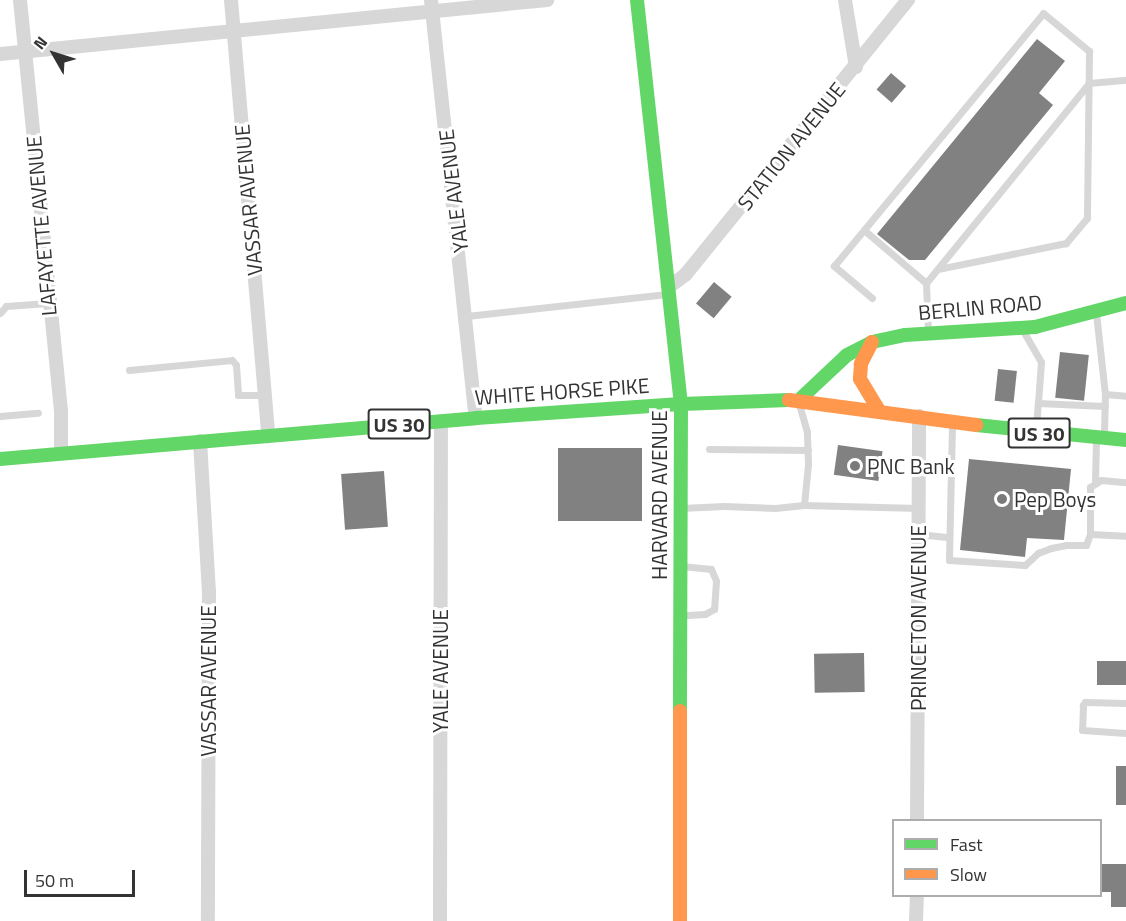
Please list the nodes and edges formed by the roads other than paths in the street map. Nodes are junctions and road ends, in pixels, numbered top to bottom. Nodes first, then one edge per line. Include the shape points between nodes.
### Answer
1 (20, 0) edge
2 (231, 0) edge
3 (547, 0) edge
4 (637, 0) edge
5 (845, 0) edge
6 (908, 0) edge
7 (432, 5) edge
8 (234, 32) junction
9 (26, 52) junction
10 (0, 54) edge
11 (856, 67) junction
12 (1126, 80) edge
13 (1089, 82) junction
14 (864, 230) junction
15 (938, 269) junction
16 (926, 283) junction
17 (669, 291) junction
18 (872, 298) dead end
19 (48, 303) junction
20 (1126, 303) edge
21 (1095, 311) junction
22 (0, 313) edge
23 (467, 316) junction
24 (1021, 328) junction
25 (928, 334) junction
26 (872, 342) junction
27 (129, 370) dead end
28 (1105, 394) junction
29 (264, 395) junction
30 (1126, 396) edge
31 (798, 401) junction
32 (1038, 403) junction
33 (681, 404) junction
34 (1105, 406) junction
35 (879, 411) junction
36 (38, 413) dead end
37 (0, 416) edge
38 (920, 416) junction
39 (476, 418) junction
40 (441, 421) junction
41 (952, 421) junction
42 (1036, 433) junction
43 (268, 436) junction
44 (1100, 438) junction
45 (1126, 440) edge
46 (200, 441) junction
47 (709, 449) dead end
48 (808, 450) junction
49 (61, 452) junction
50 (0, 459) edge
51 (1095, 482) junction
52 (1126, 482) edge
53 (804, 505) junction
54 (681, 508) junction
55 (918, 508) junction
56 (918, 534) junction
57 (1090, 534) junction
58 (1126, 536) edge
59 (949, 537) junction
60 (681, 566) junction
61 (680, 615) junction
62 (1126, 702) edge
63 (1126, 734) edge
64 (917, 819) edge
65 (916, 897) edge
66 (208, 921) edge
67 (440, 921) edge
68 (680, 921) edge
69 (916, 921) edge

1 - 9 street, LAFAYETTE AVENUE
2 - 8 street, VASSAR AVENUE
3 - 7 street
4 - 17 main road, HARVARD AVENUE
5 - 11 street
6 - 11 street, STATION AVENUE
7 - 8 street
7 - 23 street, YALE AVENUE
8 - 9 street
8 - 29 street, VASSAR AVENUE
9 - 10 street
9 - 19 street, LAFAYETTE AVENUE
11 - 17 street, STATION AVENUE
12 - 13 lane
13 - 14 lane via 1089,51 1043,13
13 - 15 lane
13 - 15 lane via 1087,218 1066,243
14 - 16 lane
14 - 18 lane via 834,266
15 - 16 lane
16 - 25 lane
17 - 23 lane
17 - 33 main road, HARVARD AVENUE
19 - 22 lane via 6,306
19 - 49 street, LAFAYETTE AVENUE
20 - 21 main road, BERLIN ROAD
21 - 24 main road, BERLIN ROAD
21 - 28 lane
23 - 39 street, YALE AVENUE
24 - 25 main road, BERLIN ROAD
24 - 32 lane via 1041,362
25 - 26 main road, BERLIN ROAD
26 - 31 main road, BERLIN ROAD via 847,355
26 - 35 main road via 861,364 860,379
27 - 29 lane via 232,360 236,365 238,395
28 - 30 lane
28 - 34 lane
29 - 43 street, VASSAR AVENUE
31 - 33 main road, WHITE HORSE PIKE / US 30
31 - 35 main road, WHITE HORSE PIKE / US 30
31 - 48 lane
32 - 34 lane
32 - 42 lane
33 - 39 main road, WHITE HORSE PIKE / US 30
33 - 54 main road, HARVARD AVENUE
34 - 44 lane
35 - 38 main road, WHITE HORSE PIKE / US 30
36 - 37 lane
38 - 41 main road, WHITE HORSE PIKE / US 30
38 - 55 street, PRINCETON AVENUE
39 - 40 main road, WHITE HORSE PIKE / US 30
40 - 43 main road, WHITE HORSE PIKE / US 30
40 - 67 street, YALE AVENUE
41 - 42 main road, WHITE HORSE PIKE / US 30
41 - 59 lane
42 - 44 main road, WHITE HORSE PIKE / US 30
43 - 46 main road, WHITE HORSE PIKE / US 30
44 - 45 main road, WHITE HORSE PIKE / US 30
44 - 51 lane
46 - 49 main road, WHITE HORSE PIKE / US 30
46 - 66 street, VASSAR AVENUE via 208,591
47 - 48 lane
48 - 53 lane
49 - 50 main road, WHITE HORSE PIKE / US 30
51 - 52 lane
51 - 57 lane via 1090,487
53 - 54 lane
53 - 55 lane
54 - 60 main road, HARVARD AVENUE
55 - 56 street, PRINCETON AVENUE
56 - 59 lane
56 - 64 street, PRINCETON AVENUE
57 - 58 lane
57 - 59 lane via 1086,545 1051,548 1025,565 949,560
60 - 61 main road, HARVARD AVENUE
60 - 61 lane via 711,569 716,581 711,612
61 - 68 main road, HARVARD AVENUE
62 - 63 lane via 1085,702 1082,730
65 - 69 street

